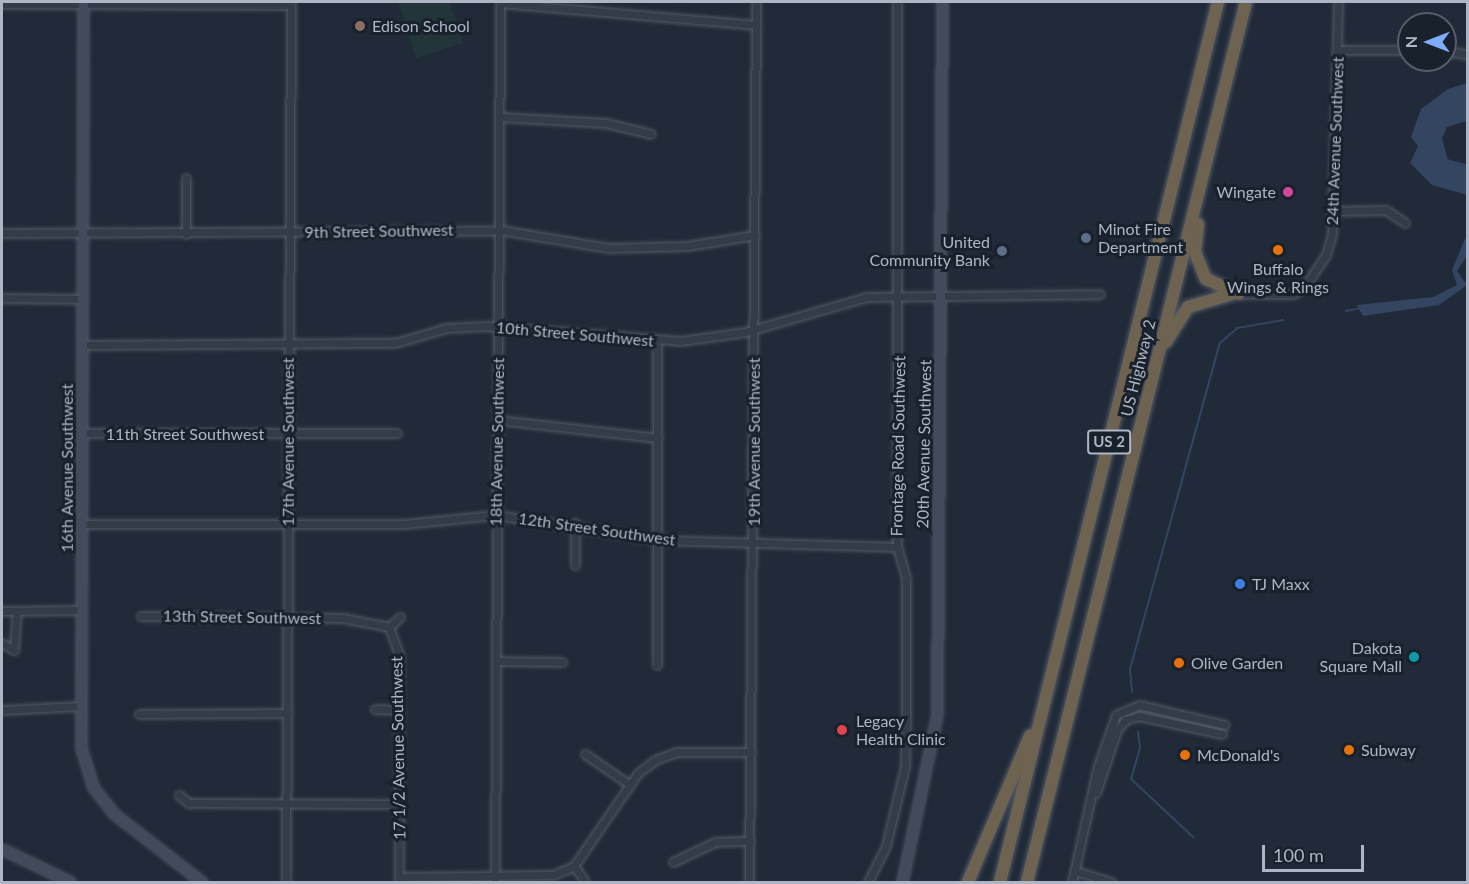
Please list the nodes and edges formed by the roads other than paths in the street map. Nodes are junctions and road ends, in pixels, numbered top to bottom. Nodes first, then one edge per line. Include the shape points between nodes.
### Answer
1 (500, 2) edge
2 (756, 2) edge
3 (897, 2) edge
4 (942, 2) edge
5 (1218, 2) edge
6 (1338, 2) edge
7 (83, 3) edge
8 (291, 3) edge
9 (2, 4) edge
10 (1246, 5) edge
11 (756, 25) junction
12 (1338, 50) junction
13 (1397, 50) edge
14 (501, 117) junction
15 (651, 134) dead end
16 (1204, 172) junction
17 (186, 178) dead end
18 (1333, 211) junction
19 (1405, 223) dead end
20 (501, 230) junction
21 (289, 232) junction
22 (2, 233) edge
23 (186, 234) junction
24 (83, 235) junction
25 (755, 235) junction
26 (941, 293) junction
27 (1100, 294) dead end
28 (1239, 294) junction
29 (901, 297) junction
30 (2, 298) edge
31 (83, 298) junction
32 (499, 327) junction
33 (755, 329) junction
34 (657, 340) junction
35 (288, 343) junction
36 (83, 345) junction
37 (1155, 363) junction
38 (498, 420) junction
39 (82, 433) junction
40 (397, 433) dead end
41 (288, 434) junction
42 (658, 438) junction
43 (496, 515) junction
44 (574, 523) junction
45 (82, 524) junction
46 (288, 524) junction
47 (658, 539) junction
48 (754, 544) junction
49 (897, 547) junction
50 (575, 566) dead end
51 (81, 610) junction
52 (2, 611) edge
53 (17, 611) junction
54 (141, 616) dead end
55 (400, 617) dead end
56 (288, 618) junction
57 (389, 627) junction
58 (2, 644) edge
59 (496, 661) junction
60 (562, 662) dead end
61 (657, 665) dead end
62 (1055, 668) junction
63 (81, 706) junction
64 (375, 709) dead end
65 (2, 710) edge
66 (399, 710) junction
67 (288, 713) junction
68 (139, 714) dead end
69 (1225, 724) dead end
70 (1222, 734) dead end
71 (750, 752) junction
72 (585, 754) dead end
73 (630, 785) junction
74 (179, 795) dead end
75 (287, 803) junction
76 (399, 804) junction
77 (1091, 804) junction
78 (750, 841) junction
79 (2, 849) edge
80 (673, 862) dead end
81 (574, 866) junction
82 (1075, 871) junction
83 (399, 880) edge
84 (495, 880) edge
85 (71, 882) edge
86 (202, 882) edge
87 (286, 882) edge
88 (585, 882) edge
89 (749, 882) edge
90 (868, 882) edge
91 (902, 882) edge
92 (968, 882) edge
93 (999, 882) edge
94 (1027, 882) edge
95 (1072, 882) edge
96 (1111, 882) edge

1 - 11 street
1 - 14 street, 18th Avenue Southwest
2 - 11 street, 19th Avenue Southwest
3 - 29 street, Frontage Road Southwest
4 - 26 street, 20th Avenue Southwest
5 - 62 highway, US Highway 2 / US 2
6 - 12 street, 24th Avenue Southwest
7 - 8 street
7 - 9 street
7 - 24 street, 16th Avenue Southwest
8 - 21 street, 17th Avenue Southwest
10 - 16 highway, US Highway 2 / US 2
11 - 25 street, 19th Avenue Southwest
12 - 13 street
12 - 18 street, 24th Avenue Southwest
14 - 15 street via 606,123
14 - 20 street, 18th Avenue Southwest
16 - 28 highway via 1197,263 1206,279
16 - 37 highway, US Highway 2 / US 2
17 - 23 street
18 - 19 street via 1386,210
18 - 28 street, 24th Avenue Southwest via 1326,255 1313,276 1293,294
20 - 21 street, 9th Street Southwest
20 - 25 street, 9th Street Southwest via 608,248 687,246
20 - 32 street, 18th Avenue Southwest
21 - 23 street, 9th Street Southwest
21 - 35 street, 17th Avenue Southwest
22 - 24 street, 9th Street Southwest
23 - 24 street, 9th Street Southwest
24 - 31 street, 16th Avenue Southwest
25 - 33 street, 19th Avenue Southwest
26 - 27 street, 10th Street Southwest
26 - 29 street, 10th Street Southwest
26 - 91 street, 20th Avenue Southwest via 937,714
28 - 37 highway via 1188,307
29 - 33 street, 10th Street Southwest via 835,302
29 - 49 street, Frontage Road Southwest
30 - 31 street
31 - 36 street, 16th Avenue Southwest
32 - 34 street, 10th Street Southwest
32 - 35 street, 10th Street Southwest via 446,328 394,343
32 - 38 street, 18th Avenue Southwest
33 - 34 street, 10th Street Southwest
33 - 48 street, 19th Avenue Southwest
34 - 42 street
35 - 36 street, 10th Street Southwest
35 - 41 street, 17th Avenue Southwest
36 - 39 street, 16th Avenue Southwest
37 - 94 highway, US Highway 2 / US 2
38 - 42 street
38 - 43 street, 18th Avenue Southwest
39 - 41 street, 11th Street Southwest
39 - 45 street, 16th Avenue Southwest
40 - 41 street, 11th Street Southwest
41 - 46 street, 17th Avenue Southwest
42 - 47 street
43 - 44 street, 12th Street Southwest
43 - 46 street, 12th Street Southwest via 404,524
43 - 59 street, 18th Avenue Southwest
44 - 47 street, 12th Street Southwest
44 - 50 street
45 - 46 street, 12th Street Southwest
45 - 51 street, 16th Avenue Southwest
46 - 56 street, 17th Avenue Southwest
47 - 48 street, 12th Street Southwest
47 - 61 street
48 - 49 street, 12th Street Southwest
48 - 71 street, 19th Avenue Southwest
49 - 90 street, Frontage Road Southwest via 906,589 905,766 886,846
51 - 53 street
51 - 63 street, 16th Avenue Southwest
52 - 53 street
53 - 58 street via 14,650
54 - 56 street, 13th Street Southwest
55 - 57 street
56 - 57 street, 13th Street Southwest via 343,618
56 - 67 street, 17th Avenue Southwest
57 - 66 street, 17 1/2 Avenue Southwest via 399,655
59 - 60 street
59 - 84 street, 18th Avenue Southwest
62 - 92 highway
62 - 93 highway, US Highway 2 / US 2
63 - 65 street
63 - 86 street, 16th Avenue Southwest via 84,767 98,796
64 - 66 street
66 - 76 street, 17 1/2 Avenue Southwest
67 - 68 street
67 - 75 street, 17th Avenue Southwest
69 - 77 street via 1139,705 1116,715
70 - 77 street via 1140,716 1125,720 1117,730
71 - 73 street via 677,752 655,760
71 - 78 street, 19th Avenue Southwest
72 - 73 street
73 - 81 street
74 - 75 street via 189,803
75 - 76 street
75 - 87 street, 17th Avenue Southwest
76 - 83 street, 17 1/2 Avenue Southwest
77 - 82 street
78 - 80 street via 715,842
78 - 89 street, 19th Avenue Southwest
79 - 85 street
81 - 84 street via 553,874
81 - 88 street
82 - 95 street
82 - 96 street
83 - 84 street

